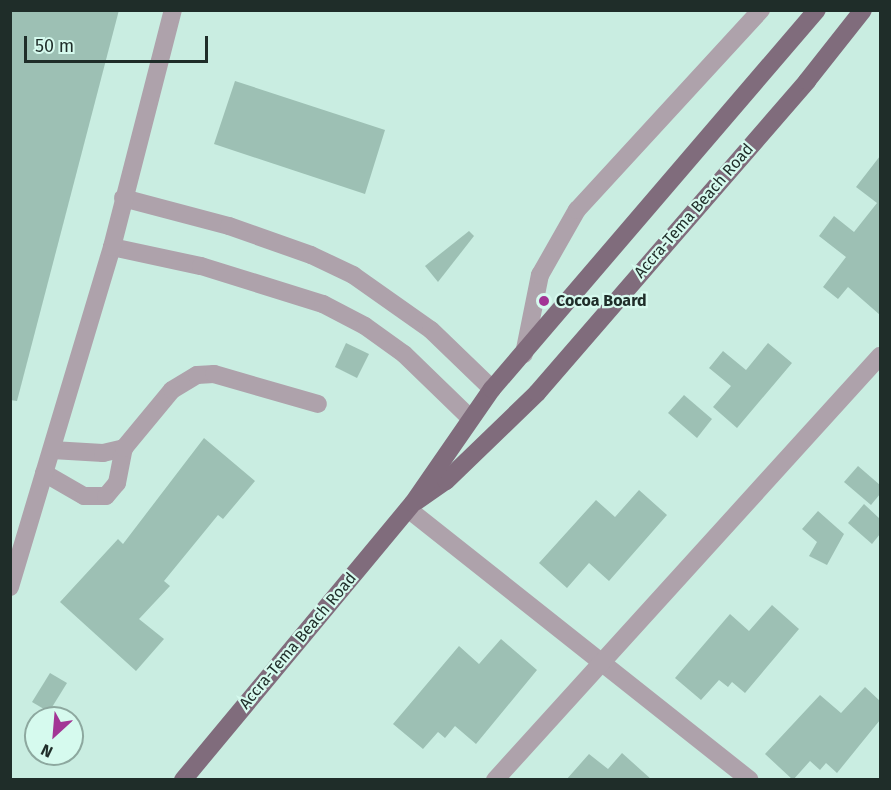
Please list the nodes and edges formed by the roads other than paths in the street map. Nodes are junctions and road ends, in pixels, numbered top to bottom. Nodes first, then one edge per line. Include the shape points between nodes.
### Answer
1 (172, 10) edge
2 (761, 10) edge
3 (818, 10) edge
4 (863, 10) edge
5 (123, 198) junction
6 (112, 247) junction
7 (524, 354) junction
8 (880, 356) edge
9 (492, 389) junction
10 (318, 404) dead end
11 (470, 418) junction
12 (124, 447) junction
13 (52, 450) junction
14 (44, 473) junction
15 (411, 506) junction
16 (10, 587) edge
17 (600, 662) junction
18 (749, 779) edge
19 (183, 780) edge
20 (495, 780) edge

1 - 5 street
2 - 7 street via 577,210 540,275
3 - 7 main road, Accra-Tema Beach Road
4 - 15 main road, Accra-Tema Beach Road via 800,90 537,393 446,481
5 - 6 street
5 - 9 street via 230,226 311,255 353,275 431,330
6 - 11 street via 201,266 323,304 365,326 404,354
6 - 13 street
7 - 9 main road, Accra-Tema Beach Road
8 - 17 street
9 - 11 main road, Accra-Tema Beach Road
10 - 12 street via 214,374 197,375 172,390
11 - 15 main road, Accra-Tema Beach Road
12 - 13 street via 103,453
12 - 14 street via 117,483 106,496 84,496
13 - 14 street
14 - 16 street
15 - 17 street
15 - 19 main road, Accra-Tema Beach Road
17 - 18 street
17 - 20 street

